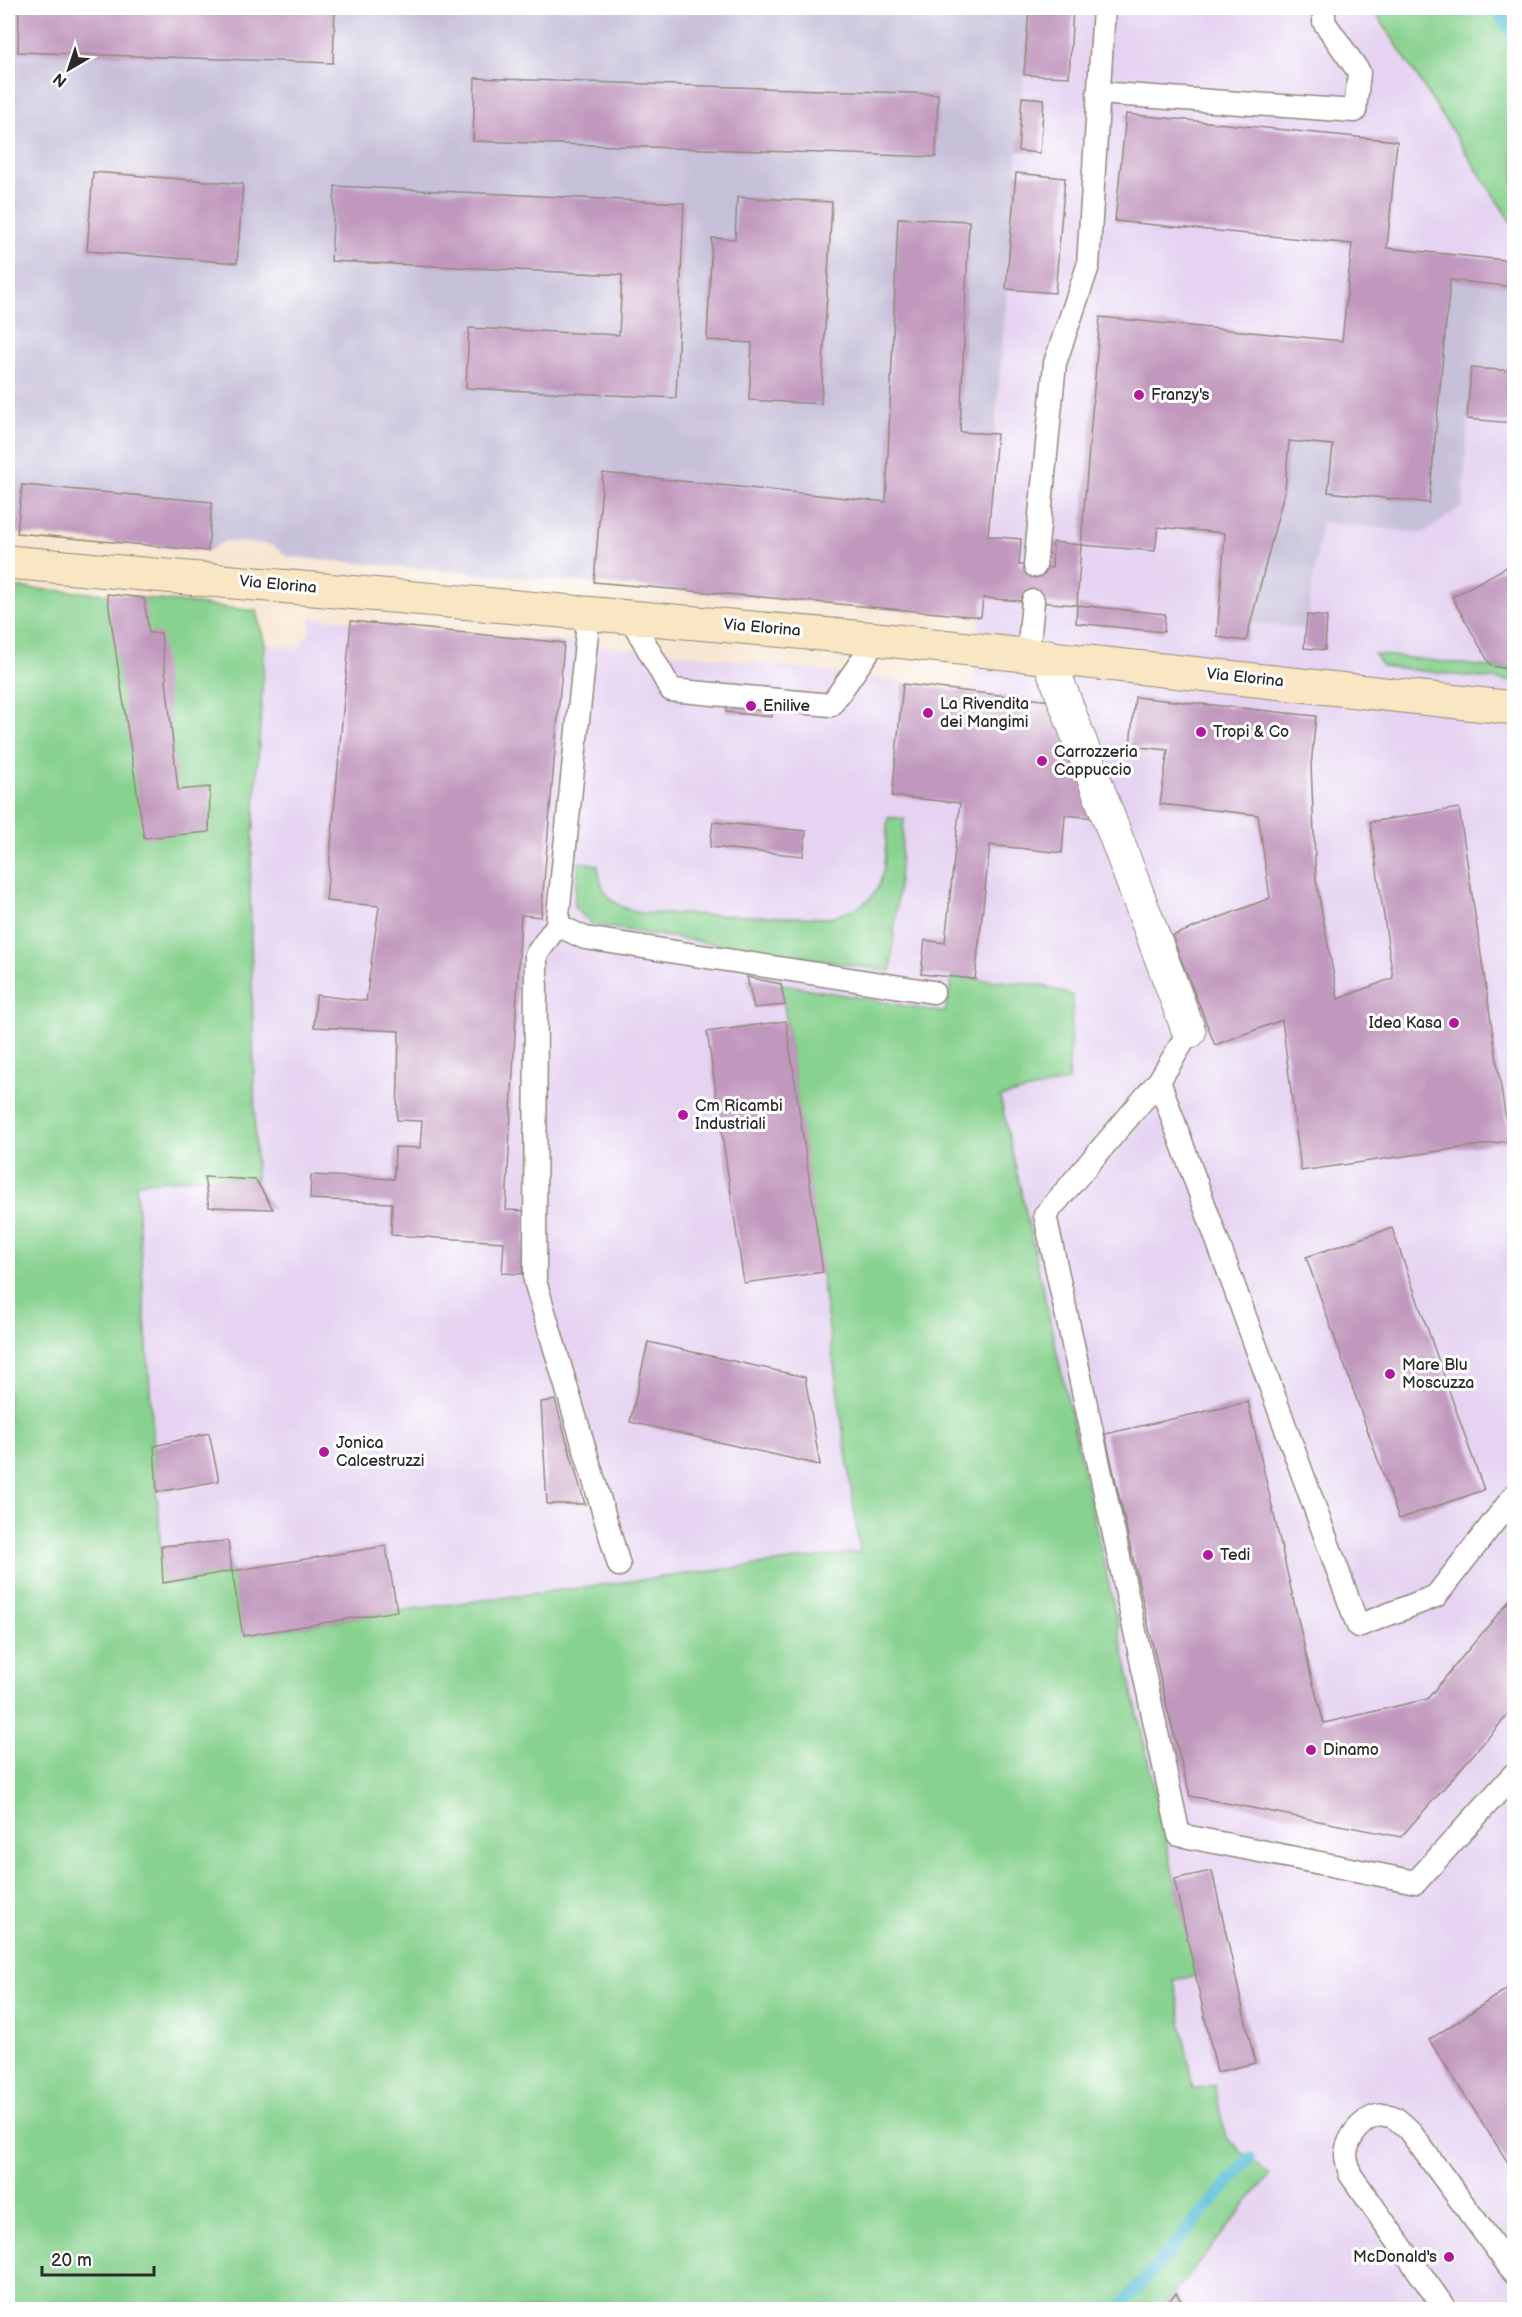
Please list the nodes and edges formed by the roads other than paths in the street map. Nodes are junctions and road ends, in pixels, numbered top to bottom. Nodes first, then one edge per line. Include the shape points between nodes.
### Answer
1 (1104, 8) edge
2 (1323, 8) edge
3 (1098, 93) junction
4 (8, 562) edge
5 (1035, 566) dead end
6 (1033, 601) dead end
7 (589, 613) junction
8 (629, 615) junction
9 (877, 639) junction
10 (1038, 655) junction
11 (1515, 708) edge
12 (557, 925) junction
13 (933, 992) dead end
14 (1189, 1032) joint
15 (1159, 1081) junction
16 (1515, 1496) edge
17 (619, 1565) dead end
18 (1515, 1774) edge
19 (1515, 2273) edge
20 (1446, 2310) edge

1 - 3 lane
2 - 3 lane via 1324,22 1359,72 1355,111
3 - 5 lane via 1088,266 1055,363
4 - 7 main road, Via Elorina
6 - 10 lane
7 - 8 main road, Via Elorina
7 - 12 lane
8 - 9 main road, Via Elorina
8 - 9 lane via 671,690 831,705
9 - 10 main road, Via Elorina
10 - 11 main road, Via Elorina
10 - 14 street
12 - 13 lane via 585,938
12 - 17 lane via 536,955 535,1281
14 - 15 lane
15 - 16 lane via 1358,1626 1436,1596
15 - 18 lane via 1045,1215 1179,1835 1416,1882
19 - 20 lane via 1408,2129 1392,2117 1377,2116 1363,2123 1350,2138 1346,2155 1350,2174

